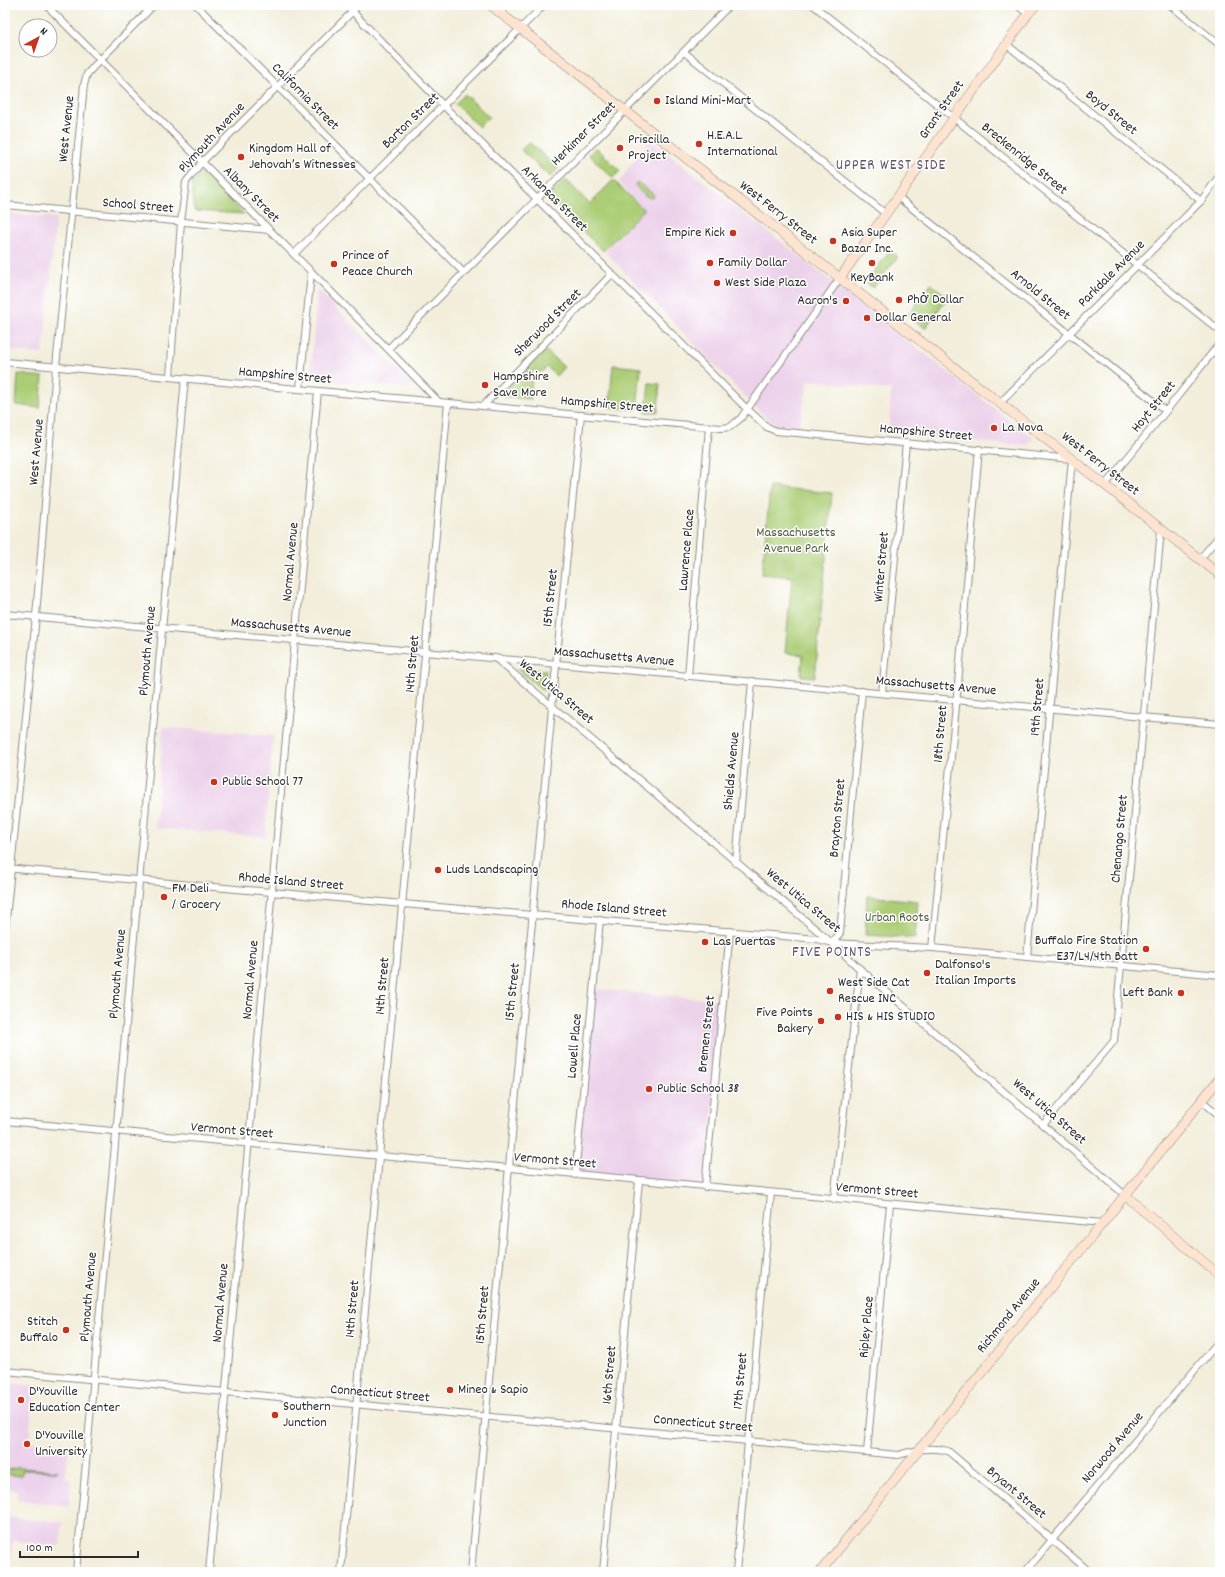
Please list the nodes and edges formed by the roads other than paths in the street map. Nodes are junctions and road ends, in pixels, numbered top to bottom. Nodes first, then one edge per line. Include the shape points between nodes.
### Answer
1 (46, 5) edge
2 (154, 5) edge
3 (196, 5) edge
4 (346, 5) edge
5 (359, 5) edge
6 (490, 5) edge
7 (544, 5) edge
8 (730, 5) edge
9 (813, 5) edge
10 (1017, 5) edge
11 (1036, 5) edge
12 (1170, 5) edge
13 (352, 12) junction
14 (1028, 14) junction
15 (520, 29) junction
16 (1006, 44) junction
17 (1220, 45) edge
18 (684, 52) junction
19 (99, 60) junction
20 (278, 87) junction
21 (444, 106) junction
22 (625, 111) junction
23 (954, 118) junction
24 (202, 162) junction
25 (1220, 175) edge
26 (370, 179) junction
27 (898, 197) junction
28 (537, 199) junction
29 (1201, 200) junction
30 (5, 205) edge
31 (71, 211) junction
32 (886, 214) junction
33 (181, 222) junction
34 (269, 230) junction
35 (294, 254) junction
36 (1137, 266) junction
37 (311, 272) junction
38 (464, 273) junction
39 (612, 274) junction
40 (840, 278) junction
41 (1220, 331) edge
42 (1070, 334) junction
43 (1220, 343) edge
44 (388, 349) junction
45 (5, 362) edge
46 (56, 366) junction
47 (170, 377) junction
48 (185, 378) junction
49 (300, 389) junction
50 (318, 391) junction
51 (439, 402) junction
52 (448, 403) junction
53 (1000, 403) junction
54 (483, 406) junction
55 (747, 409) junction
56 (1166, 411) junction
57 (581, 415) junction
58 (709, 427) junction
59 (906, 443) junction
60 (978, 449) junction
61 (1072, 459) junction
62 (1105, 485) junction
63 (1161, 529) junction
64 (1220, 535) edge
65 (1200, 559) junction
66 (1220, 575) edge
67 (5, 614) edge
68 (36, 616) junction
69 (162, 628) junction
70 (295, 640) junction
71 (426, 652) junction
72 (495, 658) junction
73 (556, 664) junction
74 (688, 676) junction
75 (752, 682) junction
76 (862, 691) junction
77 (882, 693) junction
78 (956, 700) junction
79 (553, 707) junction
80 (1050, 708) junction
81 (1143, 717) junction
82 (1220, 724) edge
83 (736, 863) junction
84 (8, 868) edge
85 (139, 880) junction
86 (271, 892) junction
87 (403, 904) junction
88 (533, 914) junction
89 (600, 920) junction
90 (5, 929) edge
91 (730, 931) junction
92 (832, 943) junction
93 (932, 948) junction
94 (1027, 957) junction
95 (1121, 966) junction
96 (860, 969) junction
97 (1220, 975) edge
98 (1220, 1078) edge
99 (1202, 1100) junction
100 (1220, 1116) edge
101 (5, 1121) edge
102 (1043, 1125) junction
103 (116, 1132) junction
104 (248, 1144) junction
105 (379, 1156) junction
106 (508, 1168) junction
107 (575, 1175) junction
108 (640, 1181) junction
109 (705, 1187) junction
110 (771, 1193) junction
111 (1124, 1195) junction
112 (834, 1199) junction
113 (890, 1204) junction
114 (1102, 1223) junction
115 (1220, 1276) edge
116 (1220, 1340) edge
117 (5, 1370) edge
118 (93, 1379) junction
119 (225, 1392) junction
120 (356, 1404) junction
121 (486, 1416) junction
122 (617, 1428) junction
123 (748, 1441) junction
124 (920, 1449) junction
125 (867, 1452) junction
126 (1052, 1540) junction
127 (76, 1572) edge
128 (209, 1572) edge
129 (341, 1572) edge
130 (471, 1572) edge
131 (603, 1572) edge
132 (736, 1572) edge
133 (820, 1572) edge
134 (1025, 1572) edge
135 (1090, 1572) edge

1 - 19 street, Albany Street
2 - 19 street, West Avenue
3 - 20 street, California Street
4 - 13 street, Arkansas Street
5 - 13 street, Plymouth Avenue
6 - 15 street, West Ferry Street
7 - 15 street, Barton Street
8 - 18 street, Herkimer Street
9 - 23 street, Breckenridge Street
10 - 14 street
11 - 14 street, Grant Street
12 - 17 street
13 - 20 street, Plymouth Avenue
13 - 21 street, Arkansas Street
14 - 16 street, Grant Street
15 - 21 street, Barton Street
15 - 22 street, West Ferry Street
16 - 23 street, Grant Street
16 - 29 street, Boyd Street
18 - 22 street, Herkimer Street
18 - 32 street
19 - 24 street, Albany Street
19 - 31 street, West Avenue via 87,74 84,85
20 - 24 street, Plymouth Avenue
20 - 26 street, California Street
21 - 26 street, Barton Street
21 - 28 street, Arkansas Street
22 - 28 street, Herkimer Street
22 - 40 street, West Ferry Street
23 - 27 street, Grant Street
23 - 36 street, Breckenridge Street
24 - 33 street, Plymouth Avenue via 186,182
24 - 34 street, Albany Street
25 - 29 street, Parkdale Avenue
26 - 35 street, Barton Street
26 - 38 street, California Street
27 - 32 street, Grant Street
27 - 42 street, Arnold Street
28 - 38 street, Herkimer Street
28 - 39 street, Arkansas Street
29 - 36 street, Parkdale Avenue
30 - 31 street, School Street
31 - 33 street, School Street
31 - 46 street, West Avenue
32 - 40 street, Grant Street
33 - 34 street, School Street
33 - 47 street, Plymouth Avenue
34 - 35 street, Albany Street
35 - 37 street, Albany Street
36 - 41 street, Breckenridge Street
36 - 42 street, Parkdale Avenue
37 - 44 street, Albany Street
37 - 49 street
38 - 44 street, Herkimer Street
39 - 54 street, Sherwood Street
39 - 55 street, Arkansas Street
40 - 53 street, West Ferry Street
40 - 55 street, Grant Street
42 - 53 street, Parkdale Avenue
42 - 56 street, Arnold Street
43 - 56 street, Hoyt Street
44 - 51 street, Albany Street
45 - 46 street, Hampshire Street
46 - 47 street, Hampshire Street
46 - 68 street, West Avenue
47 - 48 street, Hampshire Street
48 - 49 street, Hampshire Street
48 - 69 street, Plymouth Avenue
49 - 50 street, Hampshire Street
50 - 51 street, Hampshire Street
50 - 70 street, Normal Avenue
51 - 52 street, Hampshire Street
52 - 54 street, Hampshire Street
52 - 71 street, 14th Street
53 - 61 street, West Ferry Street
54 - 57 street, Hampshire Street
55 - 58 street, Hampshire Street via 730,427
55 - 59 street, Hampshire Street via 767,427 776,431
56 - 62 street, Hoyt Street
57 - 58 street, Hampshire Street
57 - 73 street, 15th Street
58 - 74 street, Lawrence Place
59 - 60 street, Hampshire Street
59 - 77 street, Winter Street
60 - 61 street, Hampshire Street
60 - 78 street, 18th Street
61 - 62 street, West Ferry Street
61 - 80 street, 19th Street
62 - 63 street, West Ferry Street
63 - 65 street, West Ferry Street
63 - 81 street, Chenango Street
64 - 65 street
65 - 66 street, West Ferry Street
67 - 68 street, Massachusetts Avenue
68 - 69 street, Massachusetts Avenue
68 - 84 street, West Avenue
69 - 70 street, Massachusetts Avenue
69 - 85 street, Plymouth Avenue
70 - 71 street, Massachusetts Avenue
70 - 86 street, Normal Avenue
71 - 72 street, Massachusetts Avenue
71 - 87 street, 14th Street
72 - 73 street, Massachusetts Avenue
72 - 79 street, West Utica Street
73 - 74 street, Massachusetts Avenue
73 - 79 street, 15th Street
74 - 75 street, Massachusetts Avenue
75 - 76 street, Massachusetts Avenue
75 - 83 street, Shields Avenue
76 - 77 street, Massachusetts Avenue
76 - 92 street, Brayton Street via 840,933
77 - 78 street, Massachusetts Avenue
78 - 80 street, Massachusetts Avenue
78 - 93 street, 18th Street
79 - 83 street, West Utica Street
79 - 88 street, 15th Street
80 - 81 street, Massachusetts Avenue
80 - 94 street, 19th Street
81 - 82 street, Massachusetts Avenue
81 - 95 street, Chenango Street
83 - 92 street, West Utica Street
84 - 85 street, Rhode Island Street
84 - 90 street, West Avenue
85 - 86 street, Rhode Island Street
85 - 103 street, Plymouth Avenue
86 - 87 street, Rhode Island Street
86 - 104 street, Normal Avenue
87 - 88 street, Rhode Island Street
87 - 105 street, 14th Street
88 - 89 street, Rhode Island Street
88 - 106 street, 15th Street
89 - 91 street, Rhode Island Street
89 - 107 street, Lowell Place
91 - 92 street, Rhode Island Street via 817,939
91 - 109 street, Bremen Street
92 - 93 street, Rhode Island Street
92 - 96 street, West Utica Street
93 - 94 street, Rhode Island Street
94 - 95 street, Rhode Island Street
95 - 97 street, Rhode Island Street
95 - 102 street, Chenango Street via 1114,1041
96 - 102 street, West Utica Street
96 - 112 street
98 - 99 street, Richmond Avenue
99 - 100 street
99 - 111 street, Richmond Avenue
101 - 103 street, Vermont Street
102 - 111 street, West Utica Street
103 - 104 street, Vermont Street
103 - 118 street, Plymouth Avenue
104 - 105 street, Vermont Street
104 - 119 street, Normal Avenue
105 - 106 street, Vermont Street
105 - 120 street, 14th Street
106 - 107 street, Vermont Street
106 - 121 street, 15th Street
107 - 108 street, Vermont Street
108 - 109 street, Vermont Street
108 - 122 street, 16th Street
109 - 110 street, Vermont Street
110 - 112 street, Vermont Street
110 - 123 street, 17th Street
111 - 114 street, Richmond Avenue
111 - 115 street, West Utica Street
112 - 113 street, Vermont Street
113 - 114 street, Vermont Street
113 - 125 street, Ripley Place
114 - 124 street, Richmond Avenue
116 - 126 street, Norwood Avenue
117 - 118 street, Connecticut Street
118 - 119 street, Connecticut Street
118 - 127 street, Plymouth Avenue
119 - 120 street, Connecticut Street
119 - 128 street, Normal Avenue
120 - 121 street, Connecticut Street
120 - 129 street, 14th Street
121 - 122 street, Connecticut Street
121 - 130 street, 15th Street
122 - 123 street, Connecticut Street
122 - 131 street, 16th Street
123 - 125 street, Connecticut Street
123 - 132 street, 17th Street
124 - 125 street, Connecticut Street via 898,1455
124 - 126 street, Bryant Street via 937,1448 948,1451
124 - 133 street, Richmond Avenue
126 - 134 street, Norwood Avenue
126 - 135 street, Bryant Street

